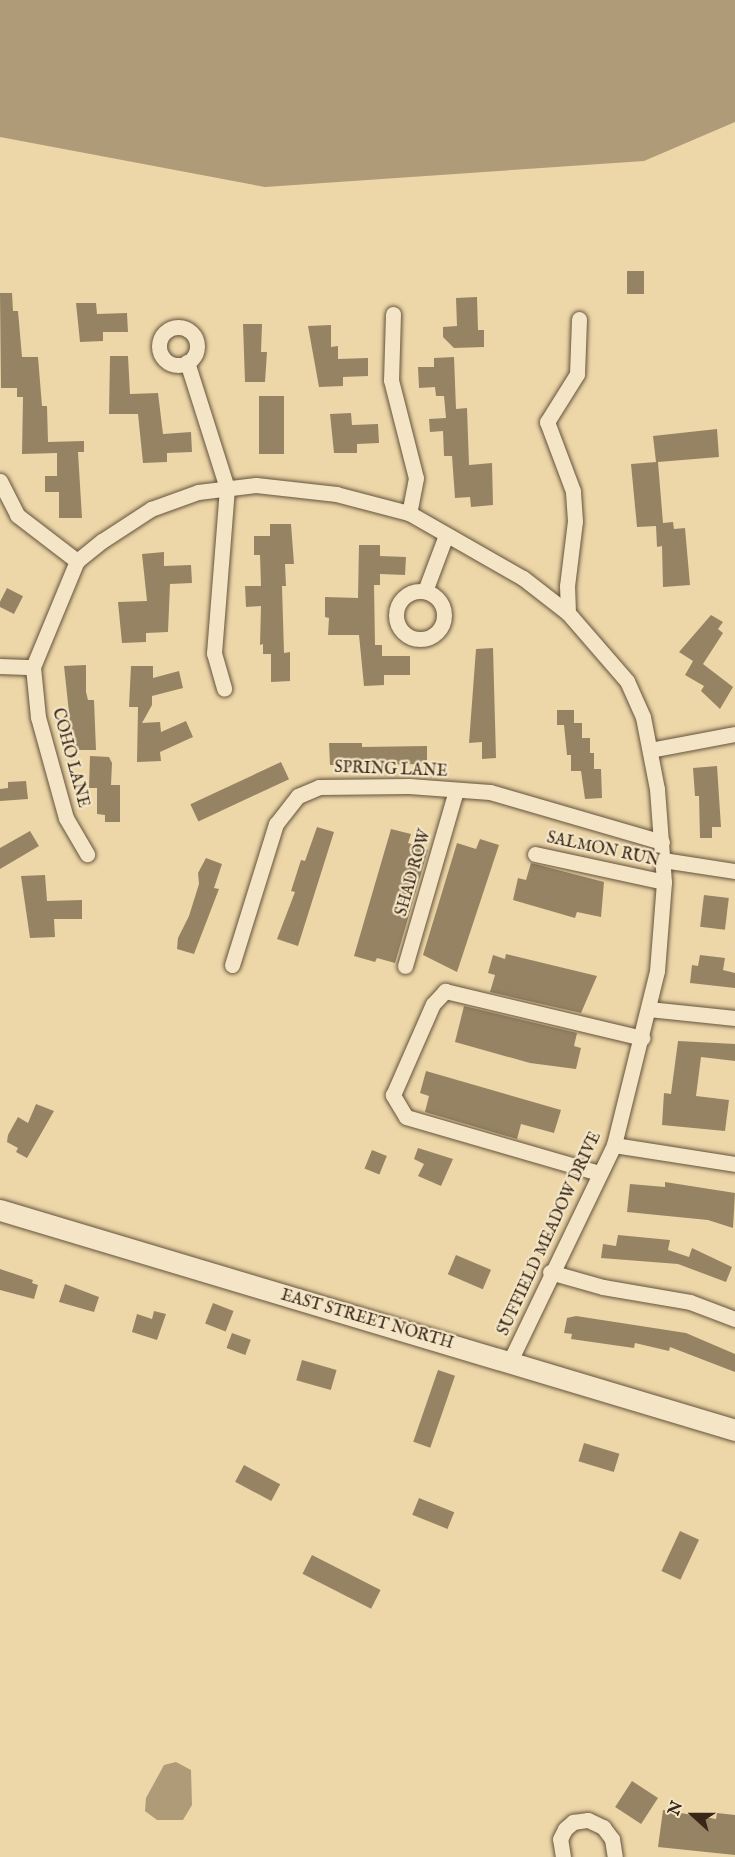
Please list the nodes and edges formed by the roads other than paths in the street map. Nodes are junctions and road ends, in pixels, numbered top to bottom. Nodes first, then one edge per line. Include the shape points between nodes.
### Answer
1 (393, 314) dead end
2 (579, 319) dead end
3 (187, 363) dead end
4 (0, 481) edge
5 (227, 488) junction
6 (409, 513) junction
7 (446, 535) junction
8 (77, 561) junction
9 (425, 591) dead end
10 (567, 613) junction
11 (0, 666) edge
12 (33, 667) junction
13 (224, 690) dead end
14 (735, 734) edge
15 (650, 750) junction
16 (456, 790) junction
17 (662, 842) junction
18 (87, 854) dead end
19 (535, 854) dead end
20 (663, 860) junction
21 (735, 871) edge
22 (664, 882) junction
23 (232, 965) dead end
24 (405, 966) dead end
25 (649, 1009) junction
26 (735, 1017) edge
27 (642, 1038) junction
28 (614, 1144) junction
29 (735, 1164) edge
30 (599, 1173) junction
31 (0, 1210) edge
32 (550, 1272) junction
33 (735, 1319) edge
34 (510, 1361) junction
35 (735, 1430) edge
36 (563, 1857) edge
37 (615, 1857) edge

1 - 6 street via 392,380 416,478
2 - 10 street via 577,374 547,422 573,491 575,521
3 - 5 street
4 - 8 street via 16,515
5 - 6 street, SUFFIELD MEADOW DRIVE via 297,487
5 - 8 street, SUFFIELD MEADOW DRIVE via 198,492 151,509
5 - 13 street via 214,653
6 - 7 street, SUFFIELD MEADOW DRIVE
7 - 9 street
7 - 10 street, SUFFIELD MEADOW DRIVE via 523,578
8 - 12 street
10 - 15 street, SUFFIELD MEADOW DRIVE via 627,681 643,717
11 - 12 street
12 - 18 street, COHO LANE via 38,717 63,806
14 - 15 street
15 - 17 street, SUFFIELD MEADOW DRIVE
16 - 17 street, SPRING LANE via 516,798
16 - 23 street, SPRING LANE via 319,787 298,796 276,824
16 - 24 street, SHAD ROW
17 - 20 street, SUFFIELD MEADOW DRIVE
19 - 22 street, SALMON RUN
20 - 21 street
20 - 22 street, SUFFIELD MEADOW DRIVE
22 - 25 street, SUFFIELD MEADOW DRIVE via 663,920
25 - 26 street
25 - 27 street, SUFFIELD MEADOW DRIVE
27 - 28 street, SUFFIELD MEADOW DRIVE
27 - 30 street via 444,991 433,1004 393,1095 406,1117
28 - 29 street
28 - 30 street, SUFFIELD MEADOW DRIVE
30 - 32 street, SUFFIELD MEADOW DRIVE
31 - 34 main road, EAST STREET NORTH
32 - 33 street via 603,1287 690,1302
32 - 34 street, SUFFIELD MEADOW DRIVE
34 - 35 main road, EAST STREET NORTH
36 - 37 street via 560,1839 565,1829 573,1822 588,1820 603,1827 612,1839

